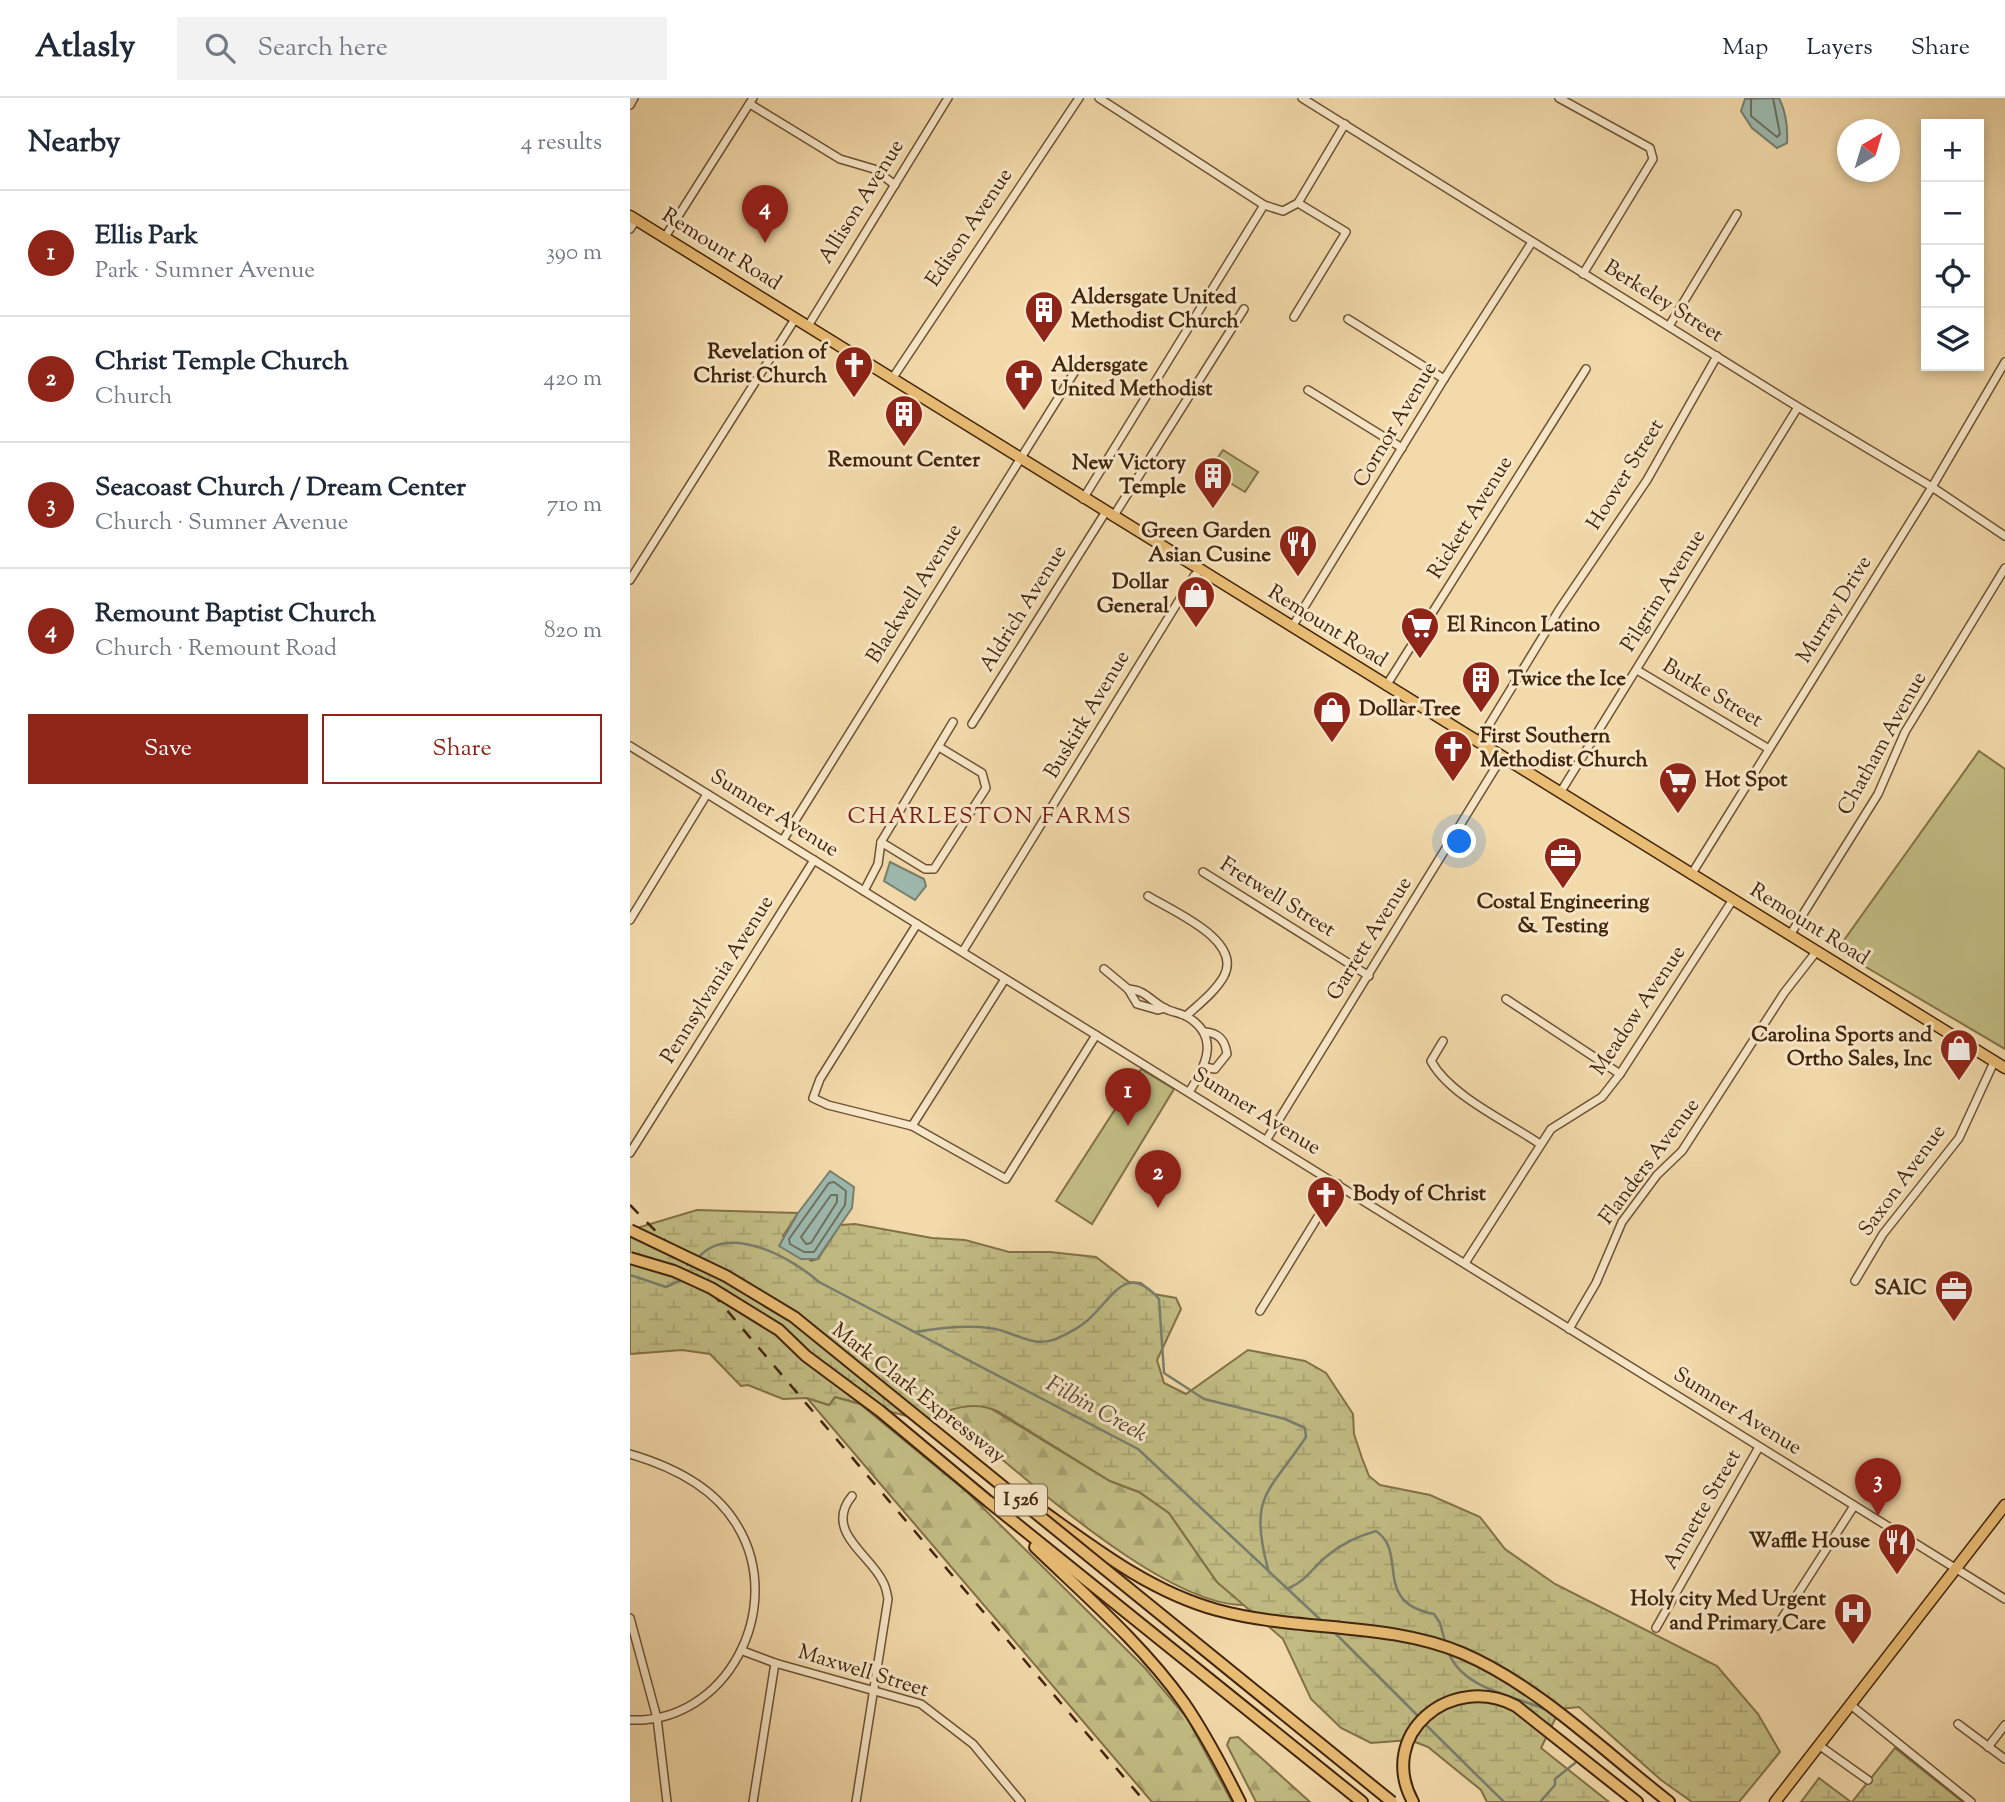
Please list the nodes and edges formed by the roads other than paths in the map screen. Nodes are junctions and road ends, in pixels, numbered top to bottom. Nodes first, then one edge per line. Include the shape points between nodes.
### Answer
1 (634, 98) edge
2 (948, 98) edge
3 (1079, 98) edge
4 (1099, 98) edge
5 (1302, 98) edge
6 (1559, 98) edge
7 (751, 101) edge
8 (1313, 101) edge
9 (630, 105) edge
10 (1345, 124) junction
11 (895, 185) junction
12 (1298, 203) junction
13 (1264, 205) junction
14 (1737, 214) dead end
15 (632, 222) edge
16 (665, 237) junction
17 (1532, 242) junction
18 (1583, 274) junction
19 (1244, 309) dead end
20 (1294, 317) dead end
21 (795, 319) junction
22 (1348, 319) dead end
23 (808, 326) junction
24 (1669, 326) junction
25 (1717, 356) junction
26 (2005, 362) edge
27 (1077, 368) dead end
28 (1586, 369) dead end
29 (892, 379) junction
30 (1444, 379) junction
31 (1308, 390) dead end
32 (1798, 407) junction
33 (1402, 448) junction
34 (1020, 459) junction
35 (1932, 486) junction
36 (1083, 499) junction
37 (1109, 515) junction
38 (2005, 536) edge
39 (2005, 568) edge
40 (1201, 570) junction
41 (630, 580) edge
42 (1292, 627) junction
43 (1637, 670) junction
44 (1386, 686) junction
45 (953, 722) dead end
46 (972, 724) dead end
47 (1478, 743) junction
48 (630, 746) edge
49 (939, 747) junction
50 (1769, 749) junction
51 (1502, 757) junction
52 (1560, 793) junction
53 (708, 794) junction
54 (783, 840) junction
55 (881, 842) junction
56 (814, 860) junction
57 (1203, 872) dead end
58 (1691, 875) junction
59 (864, 891) junction
60 (1148, 896) dead end
61 (1732, 901) junction
62 (630, 920) edge
63 (917, 924) junction
64 (1790, 935) junction
65 (963, 951) junction
66 (1816, 952) junction
67 (1104, 969) dead end
68 (1369, 976) junction
69 (1005, 979) junction
70 (1128, 989) junction
71 (1506, 999) dead end
72 (1165, 1008) junction
73 (1186, 1016) junction
74 (1205, 1032) junction
75 (1097, 1035) junction
76 (1443, 1041) dead end
77 (1994, 1062) junction
78 (1205, 1067) junction
79 (2005, 1068) edge
80 (1620, 1074) junction
81 (1189, 1091) junction
82 (912, 1126) junction
83 (1267, 1139) junction
84 (1540, 1144) junction
85 (630, 1153) edge
86 (1338, 1184) junction
87 (630, 1230) edge
88 (630, 1258) edge
89 (1465, 1263) junction
90 (1855, 1281) dead end
91 (1260, 1311) dead end
92 (1569, 1328) junction
93 (1759, 1447) junction
94 (630, 1454) edge
95 (980, 1467) junction
96 (852, 1496) dead end
97 (988, 1501) junction
98 (2005, 1505) edge
99 (1854, 1506) junction
100 (1956, 1569) junction
101 (2005, 1599) edge
102 (630, 1618) edge
103 (1777, 1626) dead end
104 (1656, 1628) dead end
105 (743, 1651) junction
106 (775, 1663) junction
107 (874, 1690) junction
108 (1852, 1706) junction
109 (657, 1718) junction
110 (630, 1720) edge
111 (1958, 1724) dead end
112 (2005, 1725) edge
113 (1820, 1746) junction
114 (1988, 1747) junction
115 (2005, 1759) edge
116 (1868, 1780) dead end
117 (1617, 1786) junction
118 (667, 1802) edge
119 (752, 1802) edge
120 (856, 1802) edge
121 (1021, 1802) edge
122 (1240, 1802) edge
123 (1362, 1802) edge
124 (1392, 1802) edge
125 (1413, 1802) edge
126 (1631, 1802) edge
127 (1637, 1802) edge
128 (1669, 1802) edge
129 (1775, 1802) edge
130 (1971, 1802) edge

1 - 9 street
2 - 11 street, Allison Avenue
3 - 29 street, Edison Avenue
4 - 13 street
5 - 8 street, Berkeley Street
6 - 18 street via 1650,148 1653,159
7 - 11 street via 840,159 874,169
7 - 16 street
8 - 10 street, Berkeley Street
10 - 12 street
10 - 17 street, Berkeley Street
11 - 23 street, Allison Avenue
12 - 13 street via 1283,211
12 - 20 street via 1346,232
13 - 36 street
14 - 24 street
15 - 16 main road, Remount Road
16 - 21 main road, Remount Road
17 - 18 street, Berkeley Street
17 - 30 street, Cornor Avenue
18 - 24 street, Berkeley Street
19 - 37 street, Aldrich Avenue
21 - 23 main road, Remount Road
21 - 41 street
22 - 30 street
23 - 29 main road, Remount Road
24 - 25 street, Berkeley Street
25 - 32 street, Berkeley Street
25 - 47 street, Hoover Street via 1647,480 1559,610
26 - 35 street, Murray Drive
27 - 34 street, Blackwell Avenue
28 - 44 street, Rickett Avenue
29 - 34 main road, Remount Road
30 - 33 street, Cornor Avenue
31 - 33 street
32 - 35 street, Berkeley Street
32 - 43 street, Pilgrim Avenue
33 - 42 street, Cornor Avenue
34 - 36 main road, Remount Road
34 - 54 street, Blackwell Avenue
35 - 38 street, Berkeley Street
35 - 50 street, Murray Drive
36 - 37 main road, Remount Road
37 - 40 main road, Remount Road
37 - 46 street, Aldrich Avenue
39 - 64 street, Chatham Avenue via 1905,732 1878,794
40 - 42 main road, Remount Road
40 - 65 street, Buskirk Avenue
42 - 44 main road, Remount Road
43 - 50 street, Burke Street
43 - 52 street, Pilgrim Avenue
44 - 47 main road, Remount Road
45 - 49 street
47 - 51 main road, Remount Road
48 - 53 street, Sumner Avenue
49 - 55 street
49 - 55 street via 984,776 987,785 979,799 934,869 925,869
50 - 58 street, Murray Drive
51 - 52 main road, Remount Road
51 - 68 street, Garrett Avenue
52 - 58 main road, Remount Road
53 - 54 street, Sumner Avenue
53 - 62 street
54 - 56 street, Sumner Avenue
55 - 59 street via 878,864
56 - 59 street, Sumner Avenue
56 - 85 street, Pennsylvania Avenue
57 - 68 street, Fretwell Street
58 - 61 main road, Remount Road
59 - 63 street, Sumner Avenue
60 - 73 street via 1214,937 1227,960 1226,974 1215,990
61 - 64 main road, Remount Road
61 - 80 street, Meadow Avenue
63 - 65 street, Sumner Avenue
63 - 82 street via 820,1079 813,1098
64 - 66 main road, Remount Road
65 - 69 street, Sumner Avenue
66 - 77 main road, Remount Road
66 - 92 street, Flanders Avenue via 1784,993 1682,1151 1657,1175 1622,1222 1596,1283
67 - 70 street
68 - 83 street, Garrett Avenue
69 - 75 street, Sumner Avenue
69 - 82 street
70 - 72 street via 1149,994
70 - 72 street via 1137,1004
71 - 80 street
72 - 73 street
73 - 74 street
74 - 78 street
74 - 78 street via 1221,1038 1227,1054 1215,1069
75 - 81 street, Sumner Avenue
75 - 82 street via 1006,1179
76 - 84 street via 1431,1061 1435,1069 1465,1096
77 - 79 main road, Remount Road
77 - 90 street, Saxon Avenue via 1959,1138 1883,1234
78 - 81 street
80 - 84 street, Meadow Avenue via 1602,1097 1551,1129
81 - 83 street, Sumner Avenue
83 - 86 street, Sumner Avenue
84 - 89 street, Meadow Avenue
86 - 89 street, Sumner Avenue
86 - 91 street
87 - 95 highway, Mark Clark Expressway / I 526, bridge via 716,1270 794,1317
88 - 97 highway, Mark Clark Expressway / I 526, bridge via 711,1288 779,1329 806,1356
89 - 92 street, Sumner Avenue
92 - 93 street, Sumner Avenue
93 - 99 street, Sumner Avenue
93 - 104 street, Annette Street
94 - 105 street via 665,1464 698,1486 719,1501 739,1528 754,1568 755,1615
95 - 124 highway, Mark Clark Expressway / I 526, bridge
95 - 128 highway, bridge via 1108,1558 1175,1595 1238,1614 1404,1636 1441,1645 1500,1673
96 - 107 street via 843,1513 844,1528 883,1581 888,1599
97 - 122 highway via 1158,1671 1208,1741
97 - 123 highway, Mark Clark Expressway / I 526
98 - 100 main road
99 - 100 street, Sumner Avenue
99 - 103 street
100 - 101 street, Sumner Avenue
100 - 108 main road
102 - 109 street
105 - 106 street, Maxwell Street
105 - 109 street via 718,1686 698,1701
106 - 107 street, Maxwell Street
106 - 119 street
107 - 120 street
107 - 121 street, Maxwell Street via 921,1704 952,1725
108 - 113 main road
108 - 130 street
109 - 110 street
109 - 118 street
111 - 114 street
112 - 114 street
113 - 116 street
113 - 129 main road
114 - 115 street
117 - 125 highway via 1504,1700 1478,1696 1455,1699 1421,1720 1409,1738 1404,1773
117 - 126 highway
117 - 127 highway

